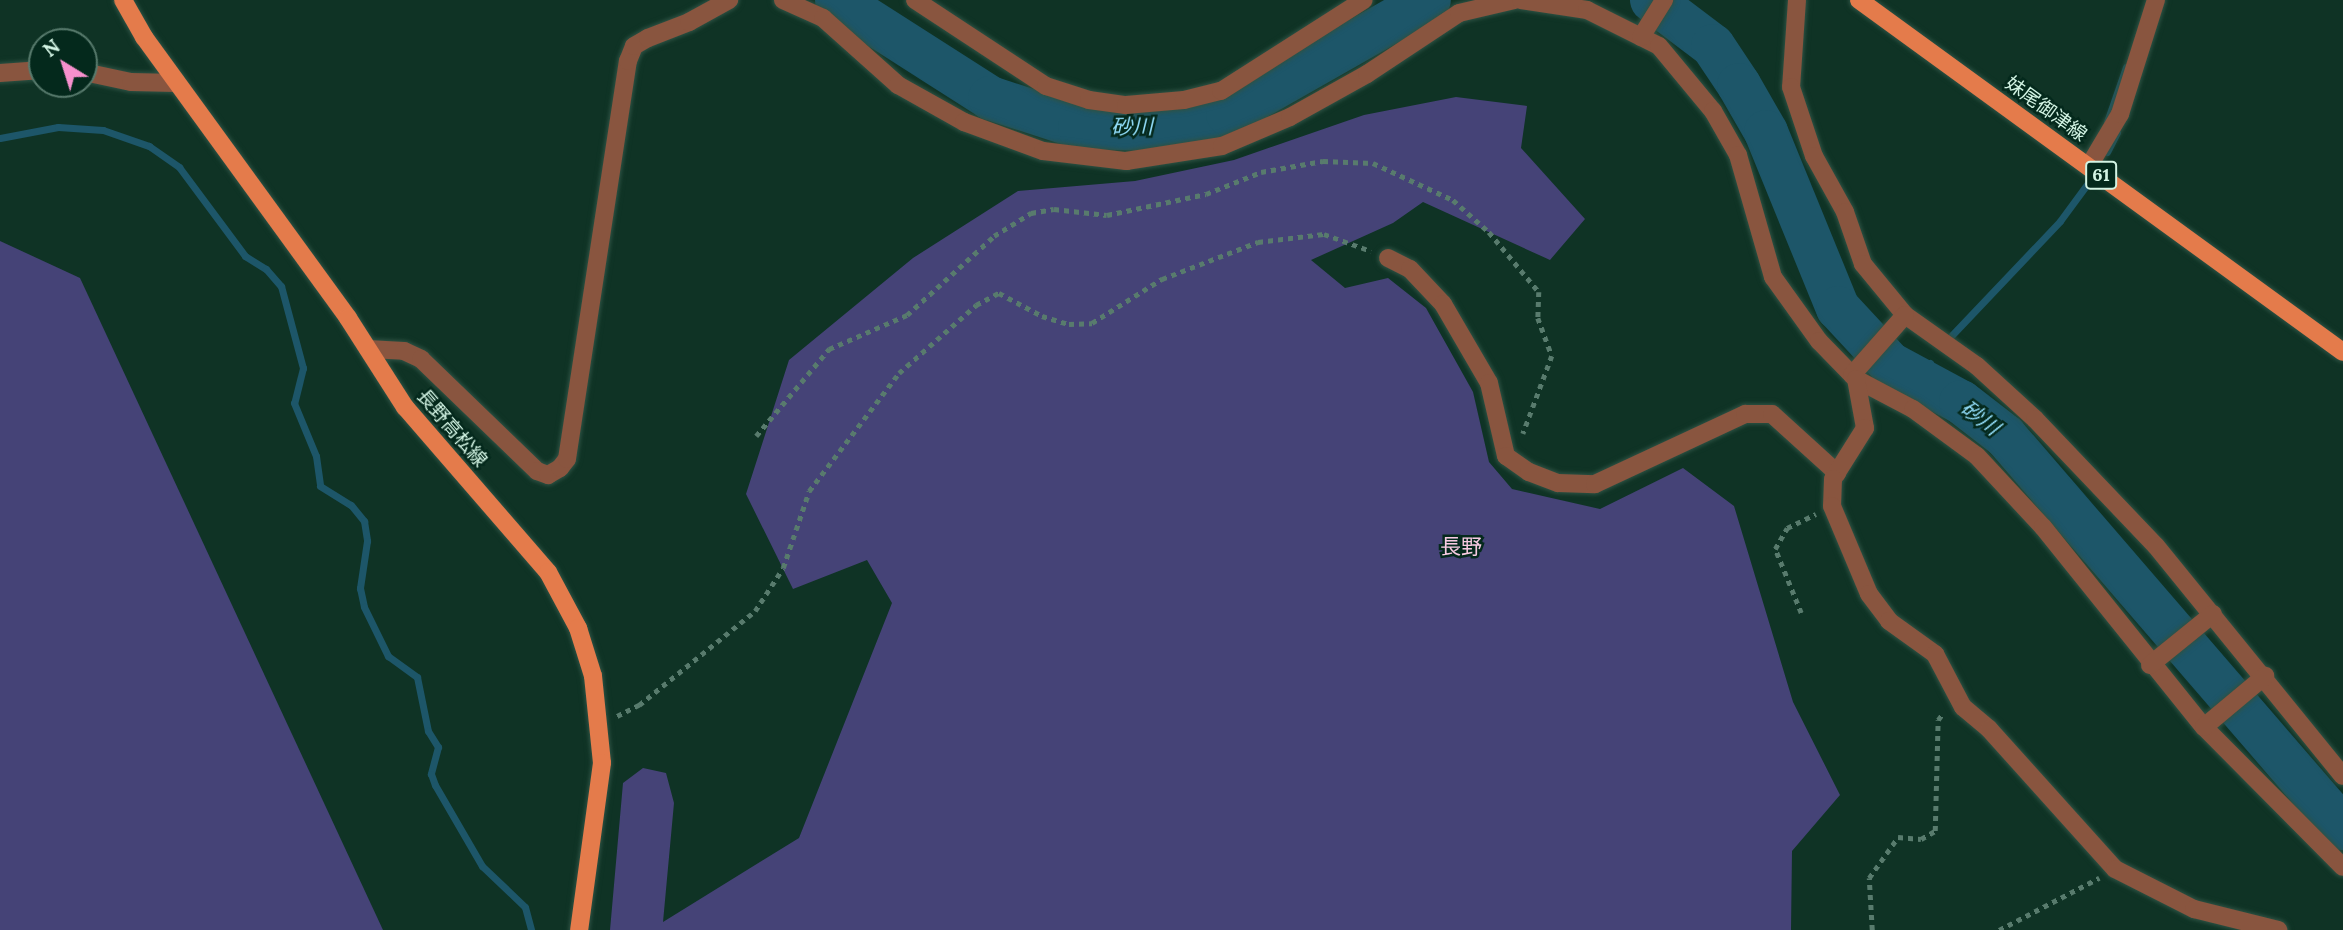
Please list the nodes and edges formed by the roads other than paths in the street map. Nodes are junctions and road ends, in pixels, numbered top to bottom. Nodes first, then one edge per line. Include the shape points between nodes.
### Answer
1 (123, 0) edge
2 (729, 0) edge
3 (783, 0) edge
4 (915, 0) edge
5 (1364, 0) edge
6 (1515, 0) edge
7 (1521, 0) edge
8 (1664, 0) edge
9 (1797, 0) edge
10 (1858, 0) edge
11 (2156, 0) edge
12 (1641, 37) junction
13 (28, 71) edge
14 (0, 73) edge
15 (98, 75) edge
16 (176, 83) junction
17 (2090, 166) junction
18 (1388, 258) road end
19 (1905, 315) junction
20 (368, 349) junction
21 (2343, 352) edge
22 (1854, 377) junction
23 (1837, 473) junction
24 (2213, 614) junction
25 (2150, 665) junction
26 (2266, 676) junction
27 (2204, 727) junction
28 (2343, 776) edge
29 (2343, 866) edge
30 (579, 930) edge
31 (2278, 930) edge

1 - 16 main road, 長野高松線
2 - 20 street via 689,23 648,38 635,46 628,61 567,459 560,468 548,475 537,471 421,359 404,351
3 - 6 street via 824,18 898,85 964,122 1043,151 1126,160 1222,146 1323,99 1459,13
4 - 5 street via 1046,86 1089,100 1126,105 1184,100 1221,91
7 - 12 street via 1587,10
8 - 12 street
9 - 19 street via 1791,87 1814,156 1844,212 1863,264
10 - 17 main road, 妹尾御津線 / 61
11 - 17 street via 2120,114
12 - 22 street via 1659,46 1713,111 1738,155 1773,277 1819,341
13 - 14 street
15 - 16 street via 131,82
16 - 20 main road, 長野高松線
17 - 21 main road, 妹尾御津線 / 61
18 - 23 street via 1410,269 1443,304 1489,383 1506,456 1529,472 1558,483 1595,484 1745,414 1772,414
19 - 22 street
19 - 24 street via 1977,366 2035,419 2156,546
20 - 30 main road, 長野高松線 via 405,407 548,572 578,628 600,724 602,763
22 - 23 street via 1865,428
22 - 25 street via 1913,409 1977,456 2043,527
23 - 31 street via 1832,506 1869,594 1889,621 1935,654 1963,707 1989,729 2115,869 2194,909
24 - 25 street
24 - 26 street
25 - 27 street
26 - 27 street
26 - 28 street
27 - 29 street

